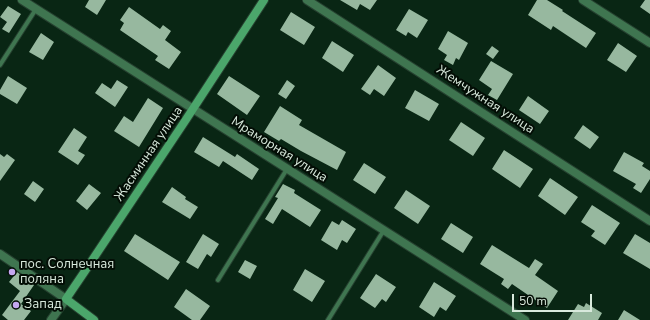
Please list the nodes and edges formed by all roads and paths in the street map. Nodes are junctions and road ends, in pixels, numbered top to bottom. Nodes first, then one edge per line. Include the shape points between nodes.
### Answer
1 (22, 0) edge
2 (264, 0) edge
3 (306, 0) edge
4 (583, 0) edge
5 (36, 9) junction
6 (650, 43) edge
7 (0, 65) edge
8 (193, 109) junction
9 (287, 169) junction
10 (650, 221) edge
11 (384, 230) junction
12 (0, 254) edge
13 (218, 280) dead end
14 (66, 299) junction
15 (51, 320) edge
16 (94, 320) edge
17 (328, 320) edge
18 (525, 320) edge

1 - 5 street, Мраморная улица
2 - 8 street, Жасминная улица
3 - 10 street, Жемчужная улица
4 - 6 street
5 - 7 lane
5 - 8 street, Мраморная улица
8 - 9 street, Мраморная улица
8 - 14 street, Жасминная улица
9 - 11 street, Мраморная улица
9 - 13 lane
11 - 17 lane
11 - 18 street, Мраморная улица
12 - 14 street
14 - 15 street, Жасминная улица
14 - 16 street

